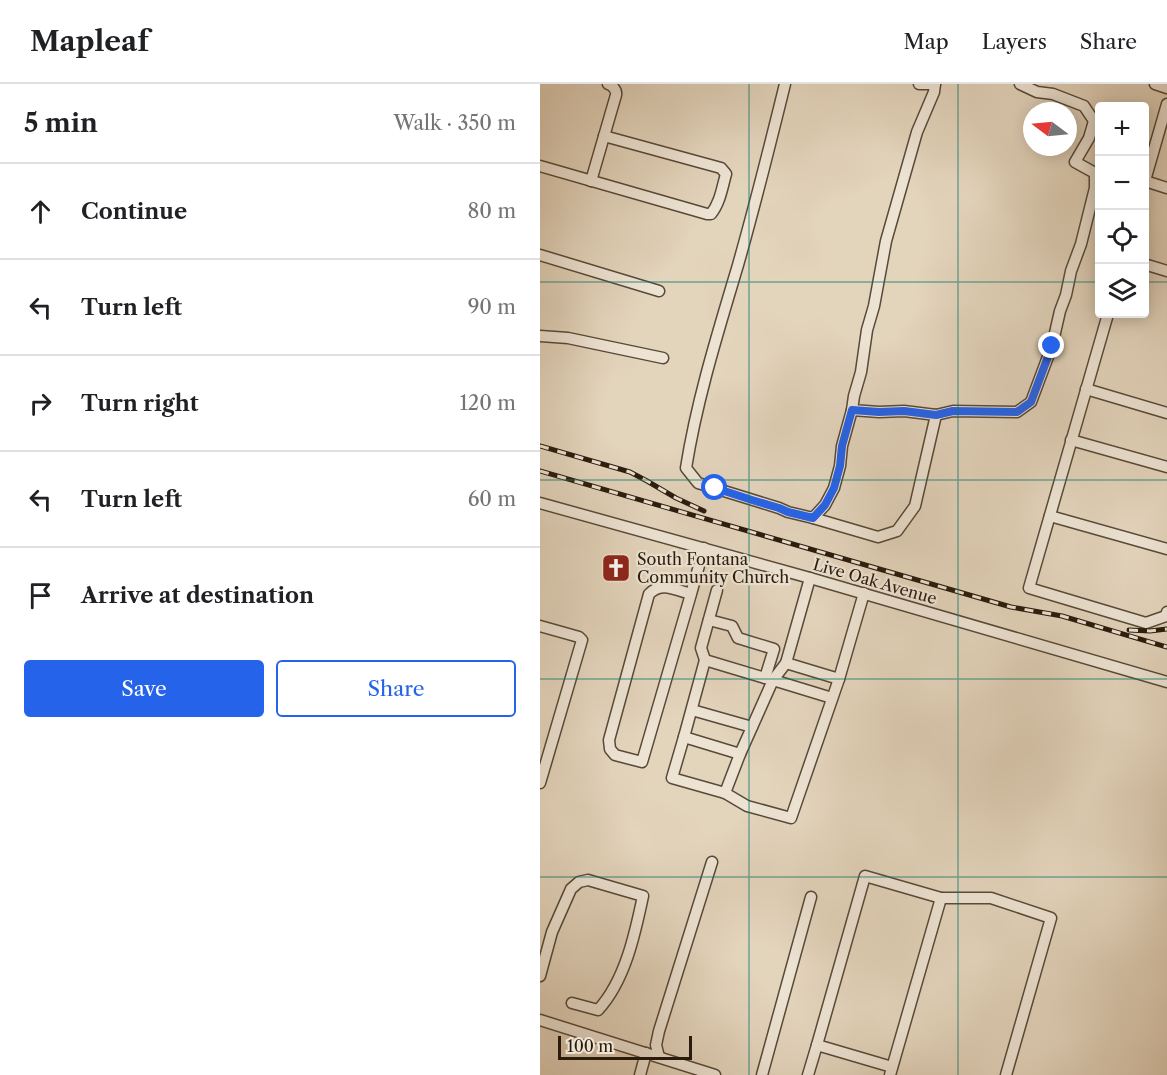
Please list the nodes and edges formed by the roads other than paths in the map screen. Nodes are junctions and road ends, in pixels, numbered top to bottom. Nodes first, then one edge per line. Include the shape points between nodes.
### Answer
1 (608, 84) edge
2 (785, 84) edge
3 (919, 84) edge
4 (935, 84) edge
5 (1020, 84) edge
6 (1155, 84) edge
7 (1167, 87) edge
8 (1167, 104) edge
9 (604, 136) junction
10 (540, 166) edge
11 (1149, 168) edge
12 (591, 181) junction
13 (1149, 183) edge
14 (1167, 188) edge
15 (540, 255) edge
16 (1149, 266) edge
17 (1167, 271) edge
18 (659, 291) dead end
19 (1106, 318) edge
20 (540, 336) edge
21 (663, 358) dead end
22 (1086, 389) junction
23 (852, 410) junction
24 (1167, 413) edge
25 (936, 415) junction
26 (1071, 440) junction
27 (1167, 467) edge
28 (540, 503) edge
29 (1050, 516) junction
30 (813, 518) junction
31 (704, 548) junction
32 (1167, 549) edge
33 (810, 578) junction
34 (717, 590) dead end
35 (864, 593) junction
36 (691, 594) junction
37 (1167, 612) edge
38 (708, 620) junction
39 (540, 626) edge
40 (705, 660) junction
41 (786, 663) junction
42 (769, 679) junction
43 (839, 679) junction
44 (1167, 682) edge
45 (832, 698) junction
46 (692, 710) junction
47 (752, 727) junction
48 (684, 736) junction
49 (740, 754) junction
50 (540, 783) edge
51 (725, 793) junction
52 (712, 862) dead end
53 (811, 897) dead end
54 (941, 898) junction
55 (540, 976) edge
56 (572, 1003) dead end
57 (540, 1020) edge
58 (817, 1046) junction
59 (646, 1053) junction
60 (659, 1057) junction
61 (891, 1071) edge
62 (640, 1075) edge
63 (715, 1075) edge
64 (762, 1075) edge
65 (808, 1075) edge
66 (1006, 1075) edge

1 - 9 street via 616,95
2 - 30 street via 704,386 686,468 698,483
3 - 4 street
4 - 23 street via 886,241
5 - 25 street via 1084,106 1094,121 1074,162 1095,172 1095,188 1081,244 1052,346 1031,402 1017,412 953,411
6 - 7 street
8 - 11 street
9 - 12 street
9 - 12 street via 721,168 726,174 719,201 714,211 707,214
10 - 12 street
13 - 14 street
15 - 18 street
16 - 17 street
19 - 22 street
20 - 21 street
22 - 24 street
22 - 26 street
23 - 25 street
23 - 30 street via 834,488
25 - 30 street via 915,506 897,531 878,537
26 - 27 street
26 - 29 street
28 - 31 street, Live Oak Avenue
29 - 32 street
29 - 37 street via 1029,588 1146,623 1166,616
31 - 33 street, Live Oak Avenue
31 - 36 street
33 - 35 street, Live Oak Avenue
33 - 41 street
34 - 38 street
35 - 43 street
35 - 44 street, Live Oak Avenue
36 - 36 street via 664,586 649,594 609,740 615,755 642,762
38 - 40 street via 701,648
38 - 42 street via 732,626 738,638 774,649
39 - 50 street via 582,640
40 - 42 street
40 - 46 street
41 - 42 street
41 - 43 street
42 - 45 street
42 - 47 street
43 - 45 street
45 - 51 street via 791,818 747,806
46 - 47 street
46 - 48 street
47 - 49 street
48 - 49 street
48 - 51 street via 672,778
49 - 51 street
52 - 60 street via 659,1030
53 - 64 street
54 - 58 street via 865,876
54 - 61 street
54 - 66 street via 991,898 1051,918
55 - 56 street via 552,932 571,889 579,882 588,880 643,896 635,935 608,999 598,1010
57 - 59 street
58 - 61 street
58 - 65 street
59 - 60 street
59 - 62 street
60 - 63 street

